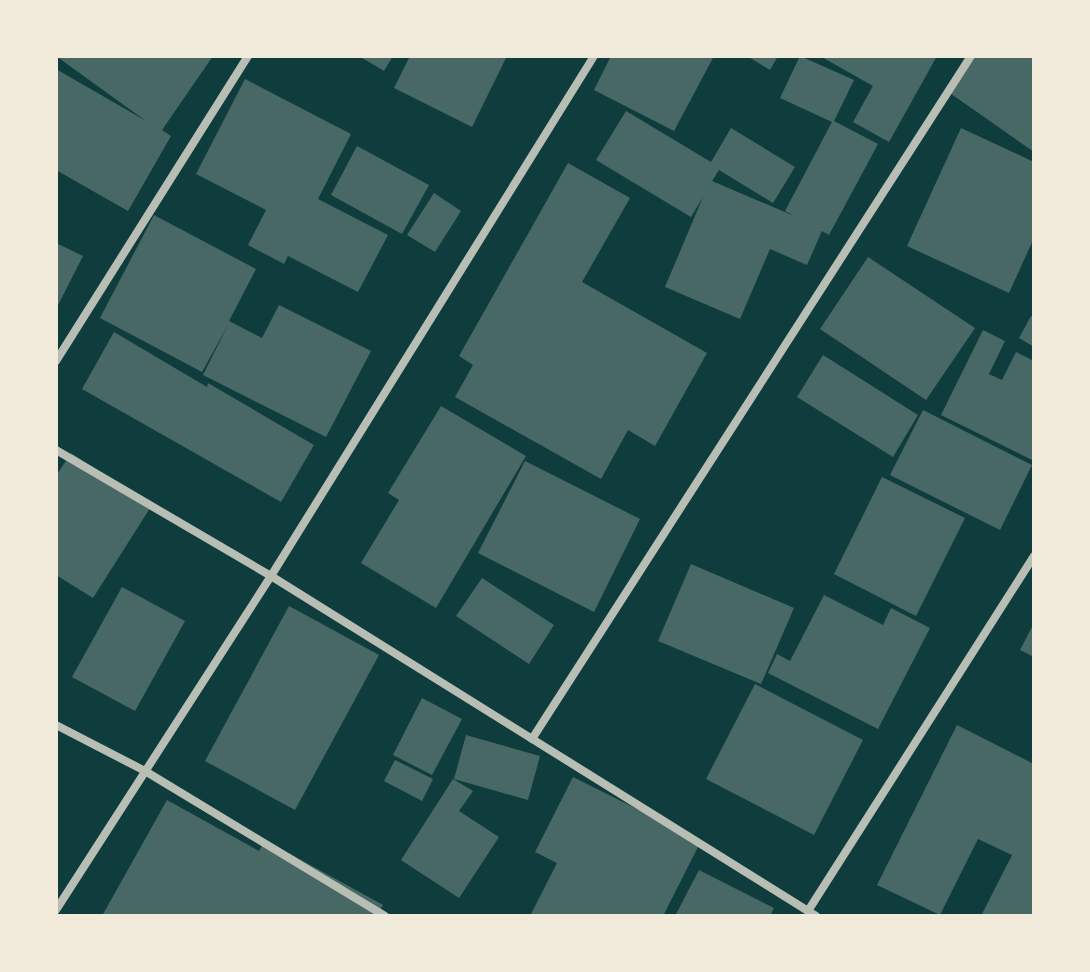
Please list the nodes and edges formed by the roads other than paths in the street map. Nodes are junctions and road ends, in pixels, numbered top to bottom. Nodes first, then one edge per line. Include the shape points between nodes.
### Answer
1 (248, 56) edge
2 (594, 56) edge
3 (971, 56) edge
4 (56, 361) edge
5 (56, 450) edge
6 (1034, 556) edge
7 (271, 576) junction
8 (56, 725) edge
9 (532, 739) junction
10 (145, 771) junction
11 (56, 910) edge
12 (812, 914) edge
13 (385, 916) edge

1 - 4 street
2 - 7 street
3 - 9 street
5 - 7 street
6 - 12 street
7 - 9 street
7 - 10 street
8 - 10 street
9 - 12 street
10 - 11 street
10 - 13 street

